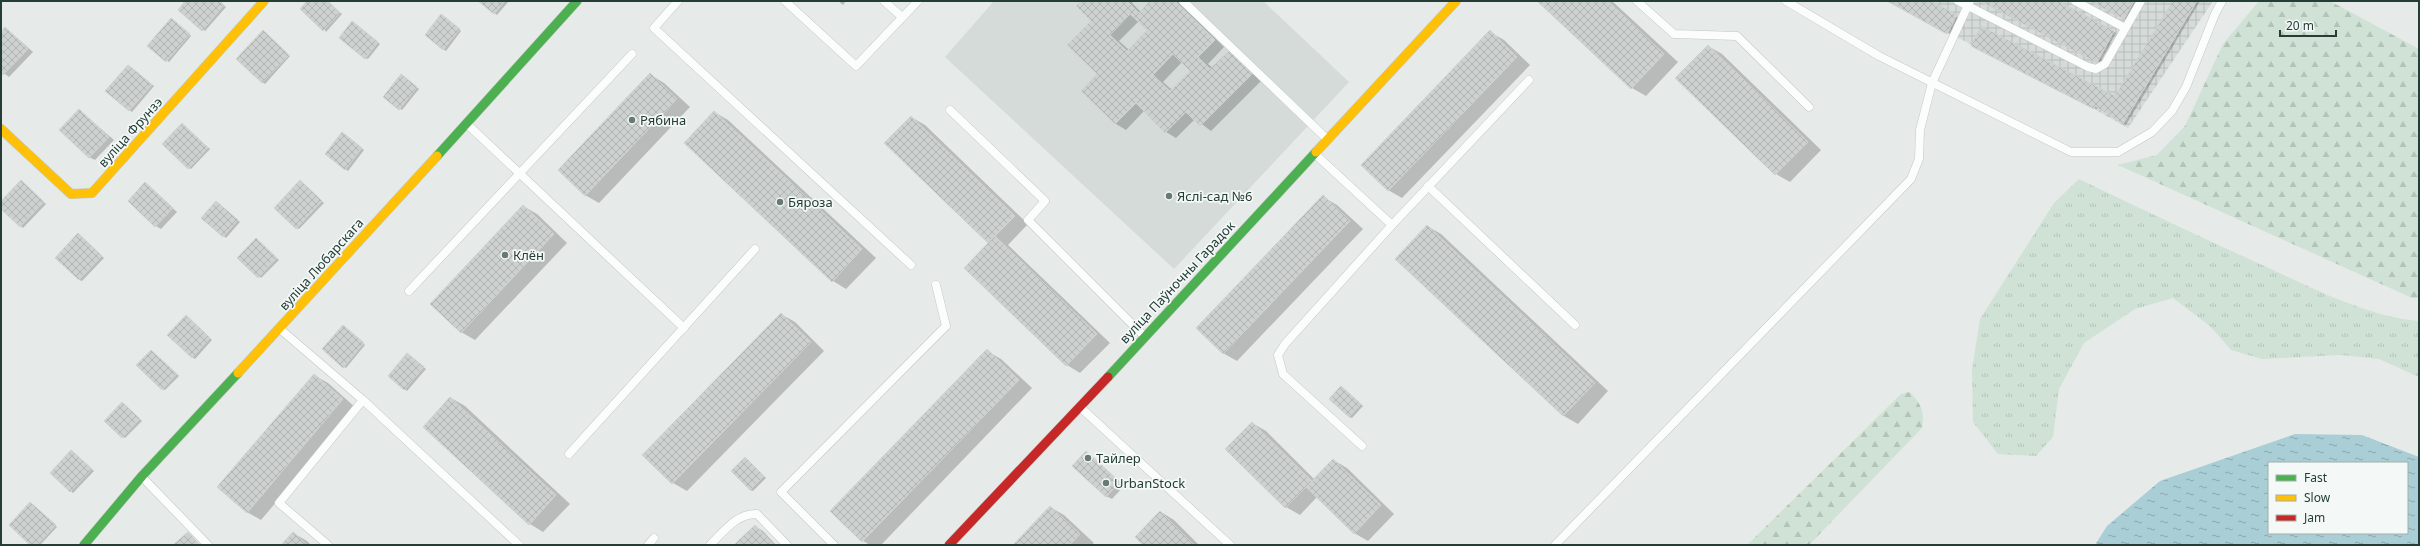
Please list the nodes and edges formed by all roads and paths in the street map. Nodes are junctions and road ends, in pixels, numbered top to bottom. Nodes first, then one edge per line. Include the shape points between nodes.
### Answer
1 (264, 1) edge
2 (577, 1) edge
3 (678, 1) edge
4 (785, 1) edge
5 (884, 1) edge
6 (918, 1) edge
7 (1183, 1) edge
8 (1456, 1) edge
9 (1637, 1) edge
10 (1786, 1) edge
11 (1958, 1) edge
12 (2075, 1) edge
13 (2141, 1) edge
14 (2222, 1) edge
15 (1969, 4) edge
16 (902, 17) junction
17 (2125, 28) junction
18 (632, 54) dead end
19 (1529, 80) dead end
20 (1932, 83) junction
21 (1809, 107) dead end
22 (950, 110) dead end
23 (467, 124) junction
24 (1, 129) edge
25 (1327, 139) junction
26 (1313, 153) junction
27 (519, 173) junction
28 (1428, 186) junction
29 (1392, 225) junction
30 (755, 249) dead end
31 (911, 264) dead end
32 (936, 285) dead end
33 (409, 291) dead end
34 (1575, 325) dead end
35 (280, 328) junction
36 (684, 328) junction
37 (1144, 336) junction
38 (363, 400) junction
39 (1080, 407) junction
40 (1362, 446) dead end
41 (568, 454) dead end
42 (142, 476) junction
43 (654, 538) dead end
44 (84, 545) edge
45 (208, 545) edge
46 (328, 545) edge
47 (519, 545) edge
48 (648, 545) edge
49 (710, 545) edge
50 (787, 545) edge
51 (834, 545) edge
52 (949, 545) edge
53 (1230, 545) edge
54 (1555, 545) edge

1 - 24 street, вуліца Фрунзэ via 92,193 71,194
2 - 23 street, вуліца Любарскага
3 - 31 lane via 654,28
4 - 16 lane via 856,66
5 - 16 lane
6 - 16 lane
7 - 25 lane
8 - 25 street, вуліца Паўночны Гарадок
9 - 21 lane via 1674,34 1737,36
10 - 20 lane via 1879,56
11 - 15 lane
12 - 17 lane
13 - 17 lane
14 - 20 lane via 2186,87 2172,111 2152,132 2118,152 2071,152
15 - 17 lane via 2096,69 2105,64
15 - 20 lane
18 - 27 lane
19 - 28 lane
20 - 54 lane via 1920,130 1919,159 1911,179
22 - 37 lane via 1045,201 1028,220
23 - 27 lane
23 - 35 street, вуліца Любарскага
25 - 26 street, вуліца Паўночны Гарадок
26 - 29 lane
26 - 37 street, вуліца Паўночны Гарадок
27 - 33 lane
27 - 36 lane
28 - 29 lane
28 - 34 lane
29 - 40 lane via 1284,344 1278,355 1283,374
30 - 36 lane
32 - 51 lane via 946,326 781,492
35 - 38 lane
35 - 42 street, вуліца Любарскага
36 - 41 lane
37 - 39 street, вуліца Паўночны Гарадок
38 - 46 lane via 279,503
38 - 47 lane
39 - 52 street, вуліца Паўночны Гарадок
39 - 53 lane
42 - 44 street, вуліца Любарскага
42 - 45 lane
43 - 48 lane
49 - 50 lane via 731,524 747,514 757,514

